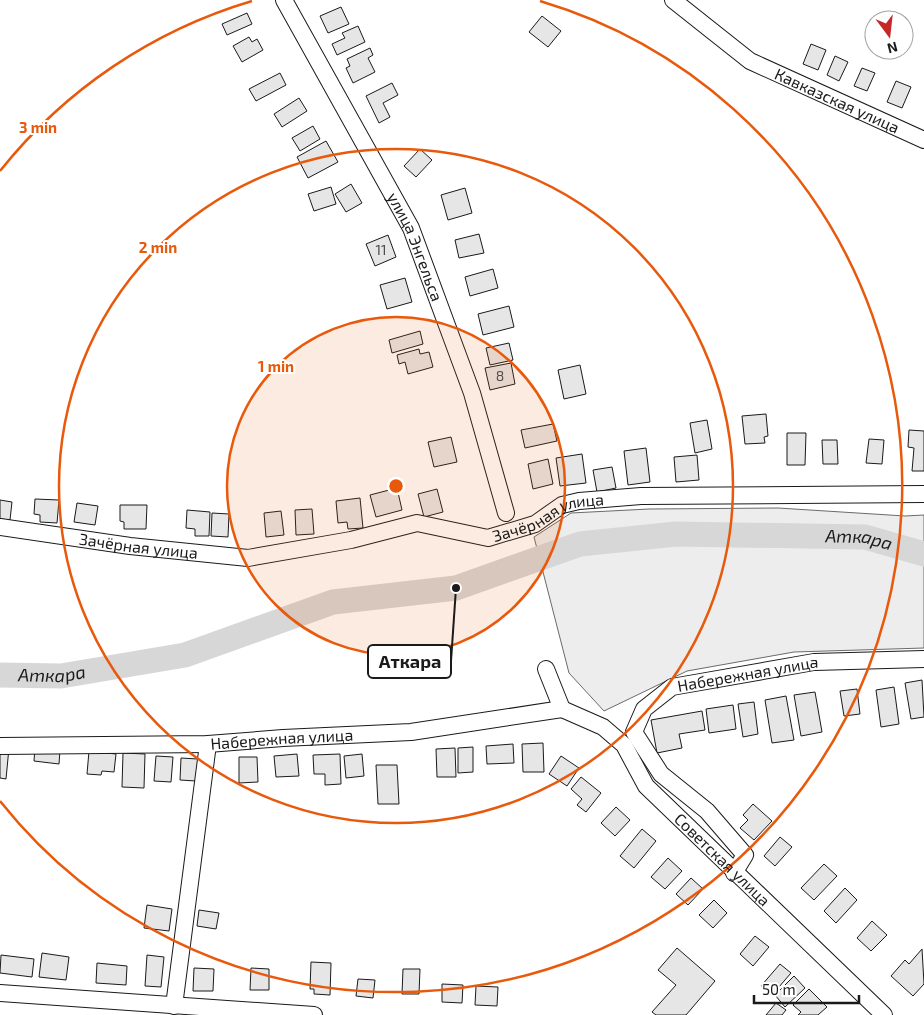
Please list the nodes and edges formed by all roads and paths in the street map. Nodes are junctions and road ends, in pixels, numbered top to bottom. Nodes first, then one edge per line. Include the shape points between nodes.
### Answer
1 (284, 0) edge
2 (673, 0) edge
3 (924, 140) edge
4 (924, 494) edge
5 (506, 513) dead end
6 (0, 528) edge
7 (924, 659) edge
8 (546, 669) dead end
9 (562, 708) junction
10 (208, 744) junction
11 (0, 746) edge
12 (734, 873) junction
13 (0, 993) edge
14 (174, 1006) junction
15 (314, 1015) edge
16 (884, 1015) edge

1 - 5 street, улица Энгельса via 411,228 472,393
2 - 3 street, Кавказская улица via 750,62
4 - 6 street, Зачёрная улица via 641,496 579,501 562,505 535,524 488,538 417,523 351,540 248,558
7 - 12 street, Набережная улица via 814,662 672,687 644,709 634,732 661,774 707,811 745,855
8 - 9 street
9 - 10 street, Набережная улица via 411,732
9 - 12 street, Советская улица via 603,727 624,745 646,786
10 - 11 street, Набережная улица
10 - 14 street
12 - 16 street, Советская улица
13 - 14 street
14 - 15 street

